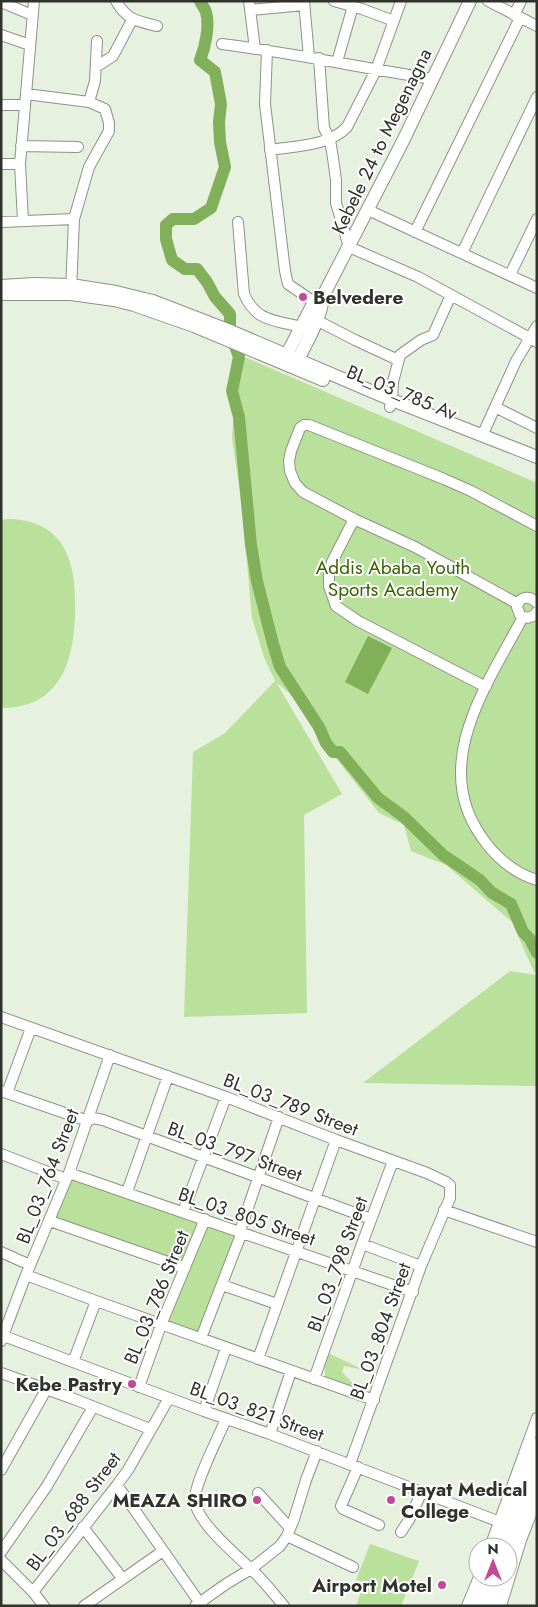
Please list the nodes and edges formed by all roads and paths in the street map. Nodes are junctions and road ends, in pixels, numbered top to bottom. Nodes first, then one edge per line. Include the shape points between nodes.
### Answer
1 (34, 1) edge
2 (116, 1) edge
3 (334, 1) edge
4 (401, 1) edge
5 (470, 1) edge
6 (488, 1) edge
7 (521, 1) edge
8 (1, 2) edge
9 (304, 3) edge
10 (250, 6) edge
11 (360, 6) edge
12 (32, 15) junction
13 (517, 16) junction
14 (132, 20) junction
15 (394, 21) junction
16 (156, 26) dead end
17 (537, 26) edge
18 (1, 35) edge
19 (97, 41) dead end
20 (222, 44) dead end
21 (30, 45) junction
22 (255, 49) junction
23 (267, 50) junction
24 (314, 58) junction
25 (337, 62) junction
26 (96, 67) junction
27 (376, 70) junction
28 (433, 79) junction
29 (537, 97) edge
30 (25, 100) junction
31 (89, 102) junction
32 (1, 105) edge
33 (330, 140) junction
34 (21, 146) junction
35 (78, 147) dead end
36 (270, 150) junction
37 (1, 164) edge
38 (20, 164) junction
39 (368, 210) junction
40 (74, 219) junction
41 (537, 219) edge
42 (23, 221) junction
43 (1, 222) edge
44 (238, 222) dead end
45 (415, 232) junction
46 (349, 247) junction
47 (462, 252) junction
48 (510, 275) junction
49 (1, 286) edge
50 (537, 288) edge
51 (71, 290) junction
52 (1, 294) edge
53 (452, 295) junction
54 (1, 298) edge
55 (318, 299) junction
56 (318, 321) junction
57 (537, 326) edge
58 (301, 327) junction
59 (534, 340) edge
60 (256, 347) junction
61 (286, 356) junction
62 (298, 360) junction
63 (398, 360) junction
64 (391, 403) junction
65 (495, 407) junction
66 (537, 428) edge
67 (482, 436) junction
68 (537, 457) edge
69 (537, 465) edge
70 (354, 519) junction
71 (537, 526) edge
72 (535, 597) edge
73 (518, 604) junction
74 (537, 613) edge
75 (523, 617) junction
76 (486, 687) junction
77 (537, 880) edge
78 (1, 1016) edge
79 (31, 1028) junction
80 (110, 1055) junction
81 (168, 1076) junction
82 (4, 1092) edge
83 (226, 1098) junction
84 (279, 1117) junction
85 (88, 1121) junction
86 (146, 1137) junction
87 (336, 1140) junction
88 (1, 1154) edge
89 (204, 1157) junction
90 (393, 1161) junction
91 (68, 1176) junction
92 (258, 1178) junction
93 (127, 1192) junction
94 (315, 1199) junction
95 (444, 1210) junction
96 (183, 1212) junction
97 (205, 1220) junction
98 (371, 1220) junction
99 (50, 1221) junction
100 (241, 1232) junction
101 (537, 1242) edge
102 (362, 1244) junction
103 (1, 1252) edge
104 (296, 1252) junction
105 (421, 1266) junction
106 (185, 1268) junction
107 (28, 1270) junction
108 (352, 1271) junction
109 (222, 1285) junction
110 (413, 1292) junction
111 (96, 1301) junction
112 (277, 1304) junction
113 (161, 1325) junction
114 (2, 1338) edge
115 (201, 1338) junction
116 (226, 1348) junction
117 (258, 1359) junction
118 (73, 1362) junction
119 (291, 1371) junction
120 (1, 1374) edge
121 (314, 1379) junction
122 (139, 1387) junction
123 (46, 1390) junction
124 (169, 1398) junction
125 (374, 1400) junction
126 (93, 1407) junction
127 (204, 1411) junction
128 (537, 1418) edge
129 (226, 1419) junction
130 (150, 1429) junction
131 (270, 1434) junction
132 (537, 1444) edge
133 (317, 1451) junction
134 (354, 1465) junction
135 (1, 1470) edge
136 (537, 1473) edge
137 (118, 1485) junction
138 (422, 1491) junction
139 (258, 1493) dead end
140 (537, 1499) edge
141 (500, 1522) junction
142 (379, 1525) dead end
143 (83, 1527) junction
144 (289, 1532) junction
145 (401, 1532) dead end
146 (494, 1537) edge
147 (504, 1537) edge
148 (514, 1537) edge
149 (164, 1551) junction
150 (1, 1552) edge
151 (1, 1560) edge
152 (353, 1567) dead end
153 (251, 1569) junction
154 (122, 1578) junction
155 (475, 1587) edge
156 (486, 1587) edge
157 (497, 1587) edge
158 (33, 1592) junction
159 (199, 1605) edge
160 (44, 1606) edge
161 (84, 1606) edge
162 (284, 1606) edge
163 (467, 1606) edge
164 (478, 1606) edge
165 (491, 1606) edge
166 (501, 1606) edge

1 - 12 street
2 - 14 street
3 - 11 street
4 - 15 street
5 - 28 main road, Kebele 24 to Megenagna
6 - 13 street
7 - 13 street
8 - 12 street
9 - 10 street
9 - 24 street
10 - 22 street
11 - 15 street
11 - 25 street
12 - 21 street
13 - 17 street
13 - 45 street
14 - 16 street
14 - 26 street via 113,56
15 - 27 street
18 - 21 street
19 - 26 street
20 - 22 street
21 - 30 street
22 - 23 street
23 - 24 street
23 - 36 street via 265,104
24 - 25 street
24 - 33 street via 324,128
25 - 27 street
26 - 31 street
27 - 28 street
27 - 33 street via 347,127
28 - 39 main road, Kebele 24 to Megenagna
29 - 47 street
30 - 31 street
30 - 32 street
30 - 34 street
31 - 40 street via 104,109 109,131 89,166
33 - 36 street
33 - 46 street via 336,204
34 - 35 street
34 - 38 street
36 - 55 street via 288,284
37 - 38 street
38 - 42 street
39 - 45 street
39 - 46 main road, Kebele 24 to Megenagna
40 - 42 street
40 - 51 street
41 - 48 street
42 - 43 street
44 - 58 street via 244,294 248,304 268,320
45 - 47 street
46 - 53 street
46 - 55 main road, Kebele 24 to Megenagna
47 - 48 street
48 - 50 street
49 - 51 main road via 34,284
51 - 52 main road
51 - 54 street via 59,298
51 - 60 main road via 134,305
53 - 59 street
53 - 63 street via 433,335 400,355
55 - 56 main road via 322,307
55 - 58 main road, Kebele 24 to Megenagna
56 - 62 main road
56 - 63 street
57 - 59 street
58 - 61 main road, Kebele 24 to Megenagna
59 - 65 street via 516,361
60 - 61 main road, BL_03_785 Av
60 - 64 main road, BL_03_785 Av
61 - 62 main road, BL_03_785 Av
62 - 64 main road, BL_03_785 Av
63 - 64 street
64 - 67 main road, BL_03_785 Av
64 - 69 main road, BL_03_785 Av via 429,424
65 - 66 street
65 - 67 street
67 - 68 main road, BL_03_785 Av
70 - 71 street via 312,498 295,483 290,471 290,451 304,425 444,479
70 - 73 street
70 - 76 street via 332,562 329,586 336,606 358,622
72 - 73 street via 522,599
73 - 75 street via 518,611
74 - 75 street
75 - 76 street
76 - 77 street via 470,721 462,753 461,785 466,805 475,828 499,858 516,871
78 - 79 street, BL_03_789 Street
79 - 80 street, BL_03_789 Street
79 - 82 street
80 - 81 street, BL_03_789 Street
80 - 85 street, BL_03_764 Street
81 - 83 street, BL_03_789 Street
81 - 86 street
82 - 85 street, BL_03_797 Street
83 - 84 street, BL_03_789 Street
83 - 89 street
84 - 87 street, BL_03_789 Street
84 - 92 street
85 - 86 street, BL_03_797 Street via 93,1118 103,1120
85 - 91 street, BL_03_764 Street
86 - 89 street, BL_03_797 Street
86 - 93 street
87 - 90 street, BL_03_789 Street
87 - 94 street
88 - 91 street, BL_03_805 Street
89 - 92 street, BL_03_797 Street
89 - 96 street
90 - 95 street, BL_03_789 Street via 450,1185 450,1198
90 - 98 street, BL_03_798 Street
91 - 93 street, BL_03_805 Street
91 - 99 street, BL_03_764 Street
92 - 94 street, BL_03_797 Street
92 - 100 street
93 - 96 street, BL_03_805 Street
94 - 98 street, BL_03_797 Street
94 - 104 street
95 - 101 street
95 - 105 street, BL_03_804 Street
96 - 97 street, BL_03_805 Street
97 - 100 street, BL_03_805 Street
97 - 106 street, BL_03_786 Street
98 - 102 street, BL_03_798 Street
99 - 106 street
99 - 107 street, BL_03_764 Street
100 - 104 street, BL_03_805 Street
100 - 109 street
102 - 105 street
102 - 108 street, BL_03_798 Street
103 - 107 street
104 - 108 street, BL_03_805 Street
104 - 112 street
105 - 110 street, BL_03_804 Street
106 - 113 street, BL_03_786 Street
107 - 111 street
107 - 114 street, BL_03_764 Street
108 - 110 street, BL_03_805 Street
108 - 121 street, BL_03_798 Street
109 - 112 street
109 - 115 street
110 - 125 street, BL_03_804 Street
111 - 113 street
111 - 118 street
112 - 117 street
113 - 115 street
113 - 122 street, BL_03_786 Street
114 - 118 street, BL_03_821 Street
115 - 116 street
116 - 117 street
116 - 127 street
117 - 119 street
118 - 122 street, BL_03_821 Street
119 - 121 street
119 - 131 street
120 - 123 street
121 - 125 street
122 - 124 street, BL_03_821 Street
123 - 126 street
123 - 135 street
124 - 127 street, BL_03_821 Street
124 - 130 street, BL_03_688 Street
125 - 134 street, BL_03_804 Street
126 - 130 street
126 - 150 street via 47,1486
127 - 129 street, BL_03_821 Street
128 - 141 street
129 - 131 street, BL_03_821 Street
129 - 153 street via 194,1501 201,1517
130 - 137 street, BL_03_688 Street
131 - 133 street, BL_03_821 Street
132 - 147 highway
133 - 134 street, BL_03_821 Street
133 - 144 street
134 - 138 street, BL_03_821 Street
134 - 142 street, BL_03_804 Street via 341,1506
136 - 148 highway
137 - 143 street, BL_03_688 Street
137 - 149 street
138 - 141 street, BL_03_821 Street
138 - 145 street
139 - 144 street
140 - 166 street
141 - 146 street
143 - 154 street
143 - 158 street, BL_03_688 Street
144 - 152 street
144 - 153 street via 271,1555
149 - 154 street
149 - 159 street
151 - 158 street
153 - 159 street
153 - 162 street
154 - 161 street
155 - 163 street
156 - 164 highway
157 - 165 highway
158 - 160 street

